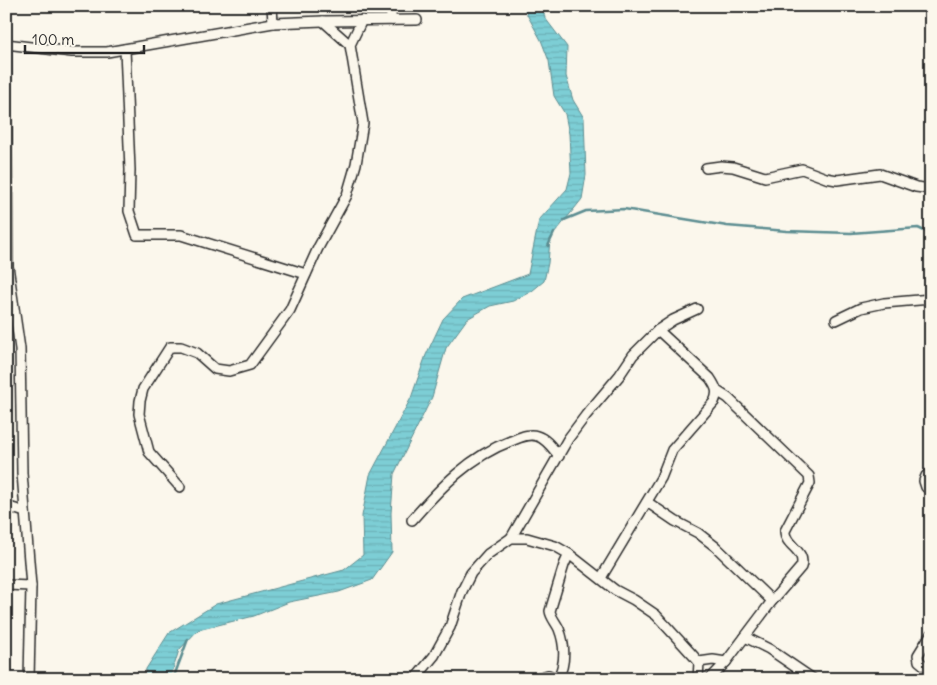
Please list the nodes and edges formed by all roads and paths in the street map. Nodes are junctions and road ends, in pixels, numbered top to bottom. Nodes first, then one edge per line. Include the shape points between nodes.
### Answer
1 (272, 6) edge
2 (389, 6) edge
3 (362, 20) junction
4 (392, 20) junction
5 (417, 20) dead end
6 (324, 21) junction
7 (273, 23) junction
8 (6, 37) edge
9 (6, 44) edge
10 (350, 45) junction
11 (125, 49) junction
12 (706, 168) dead end
13 (931, 189) edge
14 (7, 228) edge
15 (306, 274) junction
16 (931, 299) edge
17 (697, 309) dead end
18 (836, 320) dead end
19 (658, 330) junction
20 (717, 391) junction
21 (559, 456) junction
22 (931, 472) edge
23 (180, 487) dead end
24 (931, 491) edge
25 (647, 502) junction
26 (6, 506) edge
27 (25, 512) junction
28 (412, 520) dead end
29 (511, 538) junction
30 (569, 554) junction
31 (601, 578) junction
32 (6, 585) edge
33 (31, 586) junction
34 (772, 601) junction
35 (931, 634) edge
36 (746, 637) junction
37 (700, 662) junction
38 (726, 662) junction
39 (931, 671) edge
40 (558, 678) edge
41 (29, 679) edge
42 (415, 679) edge
43 (533, 679) edge
44 (698, 679) edge
45 (710, 679) edge
46 (813, 679) edge

1 - 7 street
2 - 4 street
3 - 4 street
3 - 6 street
3 - 10 street
4 - 5 street
6 - 7 street
6 - 10 street
7 - 11 street
8 - 9 street
9 - 11 street via 72,52
9 - 14 street
10 - 15 street via 363,123 362,138 347,195
11 - 15 street via 129,211 137,235 181,235
12 - 13 street via 733,167 765,177 802,169 837,180 880,174 916,188
14 - 27 street via 8,266 20,349
15 - 23 street via 290,310 250,365 229,370 215,369 198,353 170,347 142,389 139,414 149,452
16 - 18 street via 876,304
17 - 19 street
19 - 20 street via 710,378
19 - 21 street via 633,355 568,439
20 - 25 street via 714,402 672,450
20 - 34 street via 810,479 785,531 803,561
21 - 28 street via 536,435 523,436 500,445 445,483
21 - 29 street
22 - 24 street via 924,481
25 - 31 street
25 - 34 street via 716,547
26 - 27 street
27 - 33 street
29 - 30 street via 527,538
29 - 42 street via 488,554 471,573 450,627 434,656
30 - 31 street
30 - 40 street via 550,611 558,626 564,656
31 - 37 street via 656,615
32 - 33 street
33 - 41 street
34 - 36 street
35 - 39 street via 918,655 918,661
36 - 38 street
36 - 46 street
37 - 38 street
37 - 44 street
38 - 45 street
40 - 43 street via 548,675

